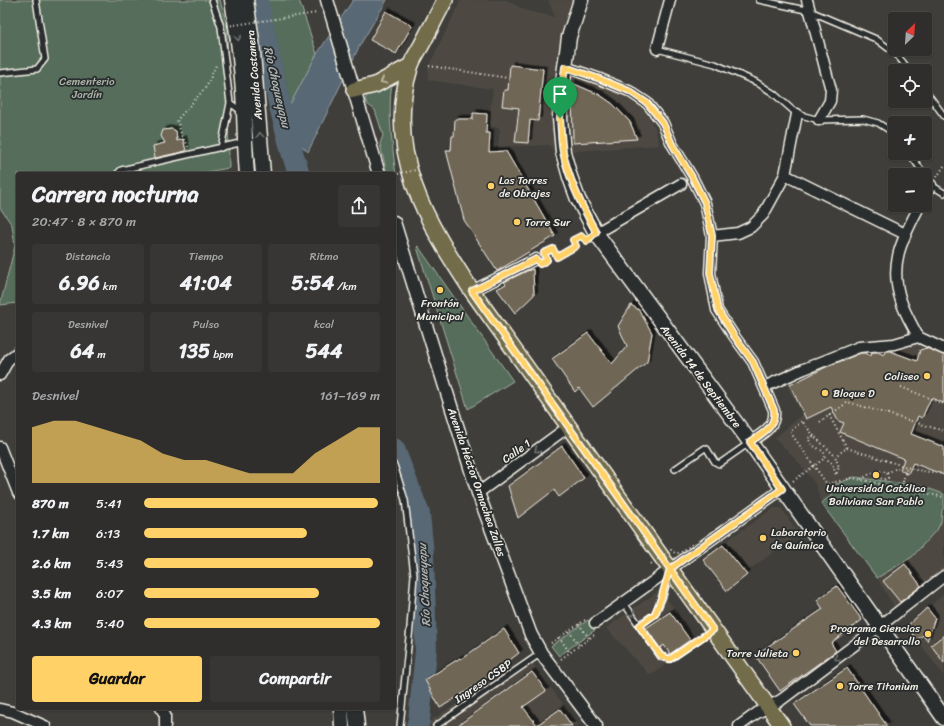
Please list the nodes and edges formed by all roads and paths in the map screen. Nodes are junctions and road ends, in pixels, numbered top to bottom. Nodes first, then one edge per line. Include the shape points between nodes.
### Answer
1 (36, 0) edge
2 (212, 0) edge
3 (232, 0) edge
4 (246, 0) edge
5 (327, 0) edge
6 (445, 0) edge
7 (581, 0) edge
8 (670, 0) edge
9 (759, 0) edge
10 (807, 0) edge
11 (810, 11) junction
12 (317, 12) dead end
13 (227, 26) dead end
14 (657, 49) joint
15 (218, 59) dead end
16 (904, 64) edge
17 (410, 66) junction
18 (429, 66) dead end
19 (565, 69) junction
20 (0, 73) edge
21 (508, 78) dead end
22 (354, 90) junction
23 (932, 100) edge
24 (230, 103) junction
25 (244, 112) junction
26 (797, 114) junction
27 (944, 116) edge
28 (819, 120) junction
29 (888, 129) edge
30 (244, 142) junction
31 (222, 148) junction
32 (189, 155) junction
33 (420, 169) dead end
34 (119, 172) edge
35 (247, 172) edge
36 (263, 172) edge
37 (378, 172) edge
38 (398, 174) dead end
39 (785, 174) junction
40 (681, 184) dead end
41 (932, 186) edge
42 (944, 193) edge
43 (916, 212) edge
44 (396, 228) edge
45 (596, 232) junction
46 (905, 234) junction
47 (712, 236) junction
48 (540, 256) joint
49 (472, 291) junction
50 (918, 338) junction
51 (944, 349) edge
52 (16, 353) edge
53 (0, 375) edge
54 (901, 386) dead end
55 (764, 387) junction
56 (944, 404) edge
57 (829, 415) junction
58 (820, 422) dead end
59 (568, 427) junction
60 (944, 431) edge
61 (814, 436) junction
62 (750, 442) junction
63 (0, 447) edge
64 (847, 448) junction
65 (835, 456) junction
66 (825, 458) junction
67 (815, 465) junction
68 (907, 466) junction
69 (675, 468) dead end
70 (874, 472) junction
71 (905, 472) junction
72 (396, 473) edge
73 (887, 473) junction
74 (944, 474) edge
75 (860, 480) junction
76 (905, 485) junction
77 (16, 488) edge
78 (901, 488) junction
79 (782, 489) junction
80 (913, 490) junction
81 (478, 494) junction
82 (944, 497) edge
83 (694, 543) dead end
84 (651, 564) dead end
85 (670, 569) junction
86 (944, 576) edge
87 (624, 603) junction
88 (595, 623) dead end
89 (639, 626) junction
90 (880, 626) junction
91 (713, 630) junction
92 (569, 631) junction
93 (559, 637) junction
94 (551, 643) dead end
95 (579, 645) junction
96 (541, 653) junction
97 (570, 653) junction
98 (561, 659) dead end
99 (768, 706) junction
100 (0, 709) edge
101 (162, 710) edge
102 (341, 710) edge
103 (355, 710) edge
104 (944, 718) edge
105 (592, 725) edge
106 (46, 726) edge
107 (165, 726) edge
108 (342, 726) edge
109 (356, 726) edge
110 (400, 726) edge
111 (436, 726) edge
112 (739, 726) edge
113 (782, 726) edge

1 - 20 lane via 45,59 37,69
2 - 24 lane via 221,27
3 -> 25 main road, Avenida Costanera via 238,36
36 -> 4 main road, Avenida Costanera
5 - 22 street
6 - 17 main road
7 - 19 main road, Avenida 14 de Septiembre via 569,37
8 - 14 street
9 - 11 lane
10 - 11 street
11 - 16 lane via 876,39 896,54
11 - 28 street via 831,90 830,101
12 - 13 path, bridge
14 - 26 lane via 715,64 756,82 774,93
15 - 32 path via 207,86 177,120 182,137 188,144
17 -> 22 main road via 375,85
17 - 49 main road via 404,90 401,123 412,181 444,250
18 - 21 path
19 - 45 main road, Avenida 14 de Septiembre via 560,118 563,152 578,199
19 - 47 street via 629,91 647,103 663,123 705,203
22 - 37 street
23 - 27 lane
24 - 25 lane
24 - 31 lane
25 - 30 main road, Avenida Costanera
26 - 28 lane
26 - 39 street
28 - 29 lane via 863,119 878,123
30 - 31 lane
30 - 35 main road, Avenida Costanera
31 - 32 lane
32 - 34 lane
33 - 38 path, bridge
39 - 46 street
39 - 47 street via 763,216 738,233
40 - 45 street
41 - 42 lane
43 - 46 street
44 - 81 street, Avenida Héctor Ormachea Zalles
45 - 48 path via 587,241 581,236 573,240 576,246 557,257 553,249
45 - 62 main road, Avenida 14 de Septiembre
46 - 50 street via 896,260 895,279 901,302
47 - 55 street via 710,273 718,310 753,362
48 - 49 street
49 - 59 main road
50 - 51 street
50 - 55 street via 894,344 859,347
52 - 53 street via 9,359
54 - 56 path
55 - 62 street via 775,417 768,429
57 - 58 path
57 - 60 path via 848,402
57 - 64 path
59 -> 81 street, Calle 1
59 - 85 main road
61 - 65 path
61 - 66 path via 808,438 812,445 824,452
61 - 67 path via 802,421 790,432
62 - 69 lane via 719,464 705,448
62 - 79 main road, Avenida 14 de Septiembre
63 - 77 street
64 - 65 path
64 - 68 path
65 - 66 path via 839,468 836,475 832,463
66 - 67 path
67 - 75 path via 827,484 852,478
67 - 79 path
68 - 71 path
68 - 74 path via 916,470
70 - 73 path
70 - 73 path via 883,480 888,478
70 - 75 path
71 - 73 path via 897,468
71 - 76 path
72 - 110 lane via 404,500 414,576
75 - 78 path
76 - 78 path
76 - 80 path
78 - 80 path
79 - 85 street
79 - 90 main road, Avenida 14 de Septiembre
80 - 82 path
81 - 96 street, Avenida Héctor Ormachea Zalles via 531,634
83 - 84 path, bridge via 680,553 671,550
85 - 87 street
85 - 89 lane via 655,614
85 - 91 main road
86 - 90 street
87 - 88 street
87 -> 89 lane
89 - 91 lane via 661,656 670,659
90 -> 99 street via 781,700
90 - 104 main road, Avenida 14 de Septiembre
91 - 99 main road
92 - 93 path
92 - 95 path
92 - 95 path via 579,623 590,637
93 - 94 path
93 - 97 path
95 - 97 path
96 - 105 street, Avenida Héctor Ormachea Zalles
96 - 111 lane, Ingreso CSBP
97 - 98 path
99 - 112 street
99 - 113 main road
100 - 106 street
101 - 107 street
102 - 108 main road
103 - 109 main road

